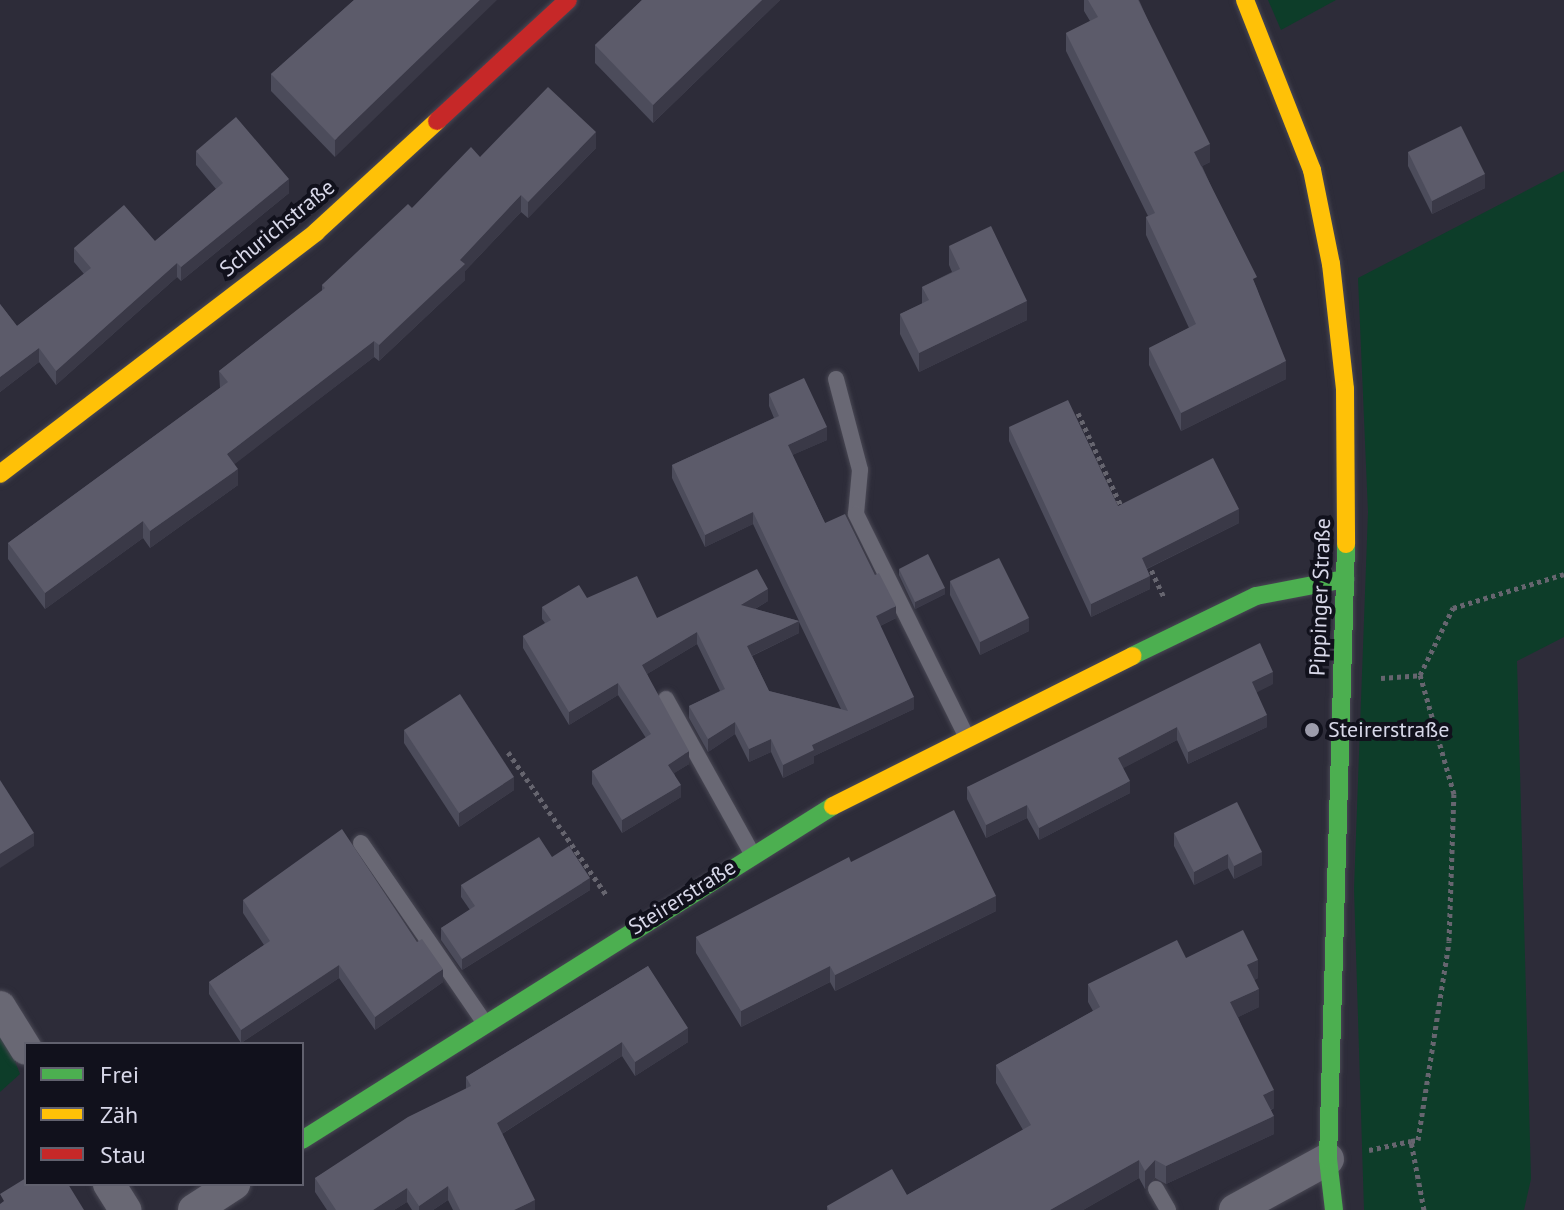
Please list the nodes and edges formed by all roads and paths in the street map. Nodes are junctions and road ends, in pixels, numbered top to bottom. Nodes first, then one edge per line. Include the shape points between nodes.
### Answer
1 (568, 0) edge
2 (1245, 0) edge
3 (836, 379) dead end
4 (1078, 413) edge
5 (0, 474) edge
6 (1129, 523) edge
7 (1142, 551) edge
8 (1564, 574) edge
9 (1345, 579) junction
10 (1180, 633) junction
11 (666, 699) dead end
12 (966, 736) junction
13 (508, 752) dead end
14 (361, 843) dead end
15 (752, 853) junction
16 (631, 930) junction
17 (0, 1007) edge
18 (484, 1022) junction
19 (24, 1046) edge
20 (304, 1139) edge
21 (1328, 1159) junction
22 (110, 1186) edge
23 (231, 1186) edge
24 (1156, 1189) edge
25 (125, 1210) edge
26 (194, 1210) edge
27 (1168, 1210) edge
28 (1235, 1210) edge
29 (1334, 1210) edge
30 (1424, 1210) edge

1 - 5 street, Schurichstraße via 316,232
2 - 9 street, Pippinger Straße via 1312,170 1331,264 1345,389
3 - 12 lane via 860,470 856,514
4 - 6 path
7 - 10 path
8 - 30 path via 1453,608 1420,675 1454,794 1449,941 1418,1140 1411,1141
9 - 10 street, Steirerstraße via 1256,596
9 - 21 street, Pippinger Straße
10 - 12 street, Steirerstraße
11 - 15 lane
12 - 15 street, Steirerstraße
13 - 16 path
14 - 18 lane
15 - 16 street, Steirerstraße
16 - 18 street, Steirerstraße
17 - 19 street
18 - 20 street, Steirerstraße
21 - 28 street
21 - 29 street, Pippinger Straße
22 - 25 street
23 - 26 street
24 - 27 lane

